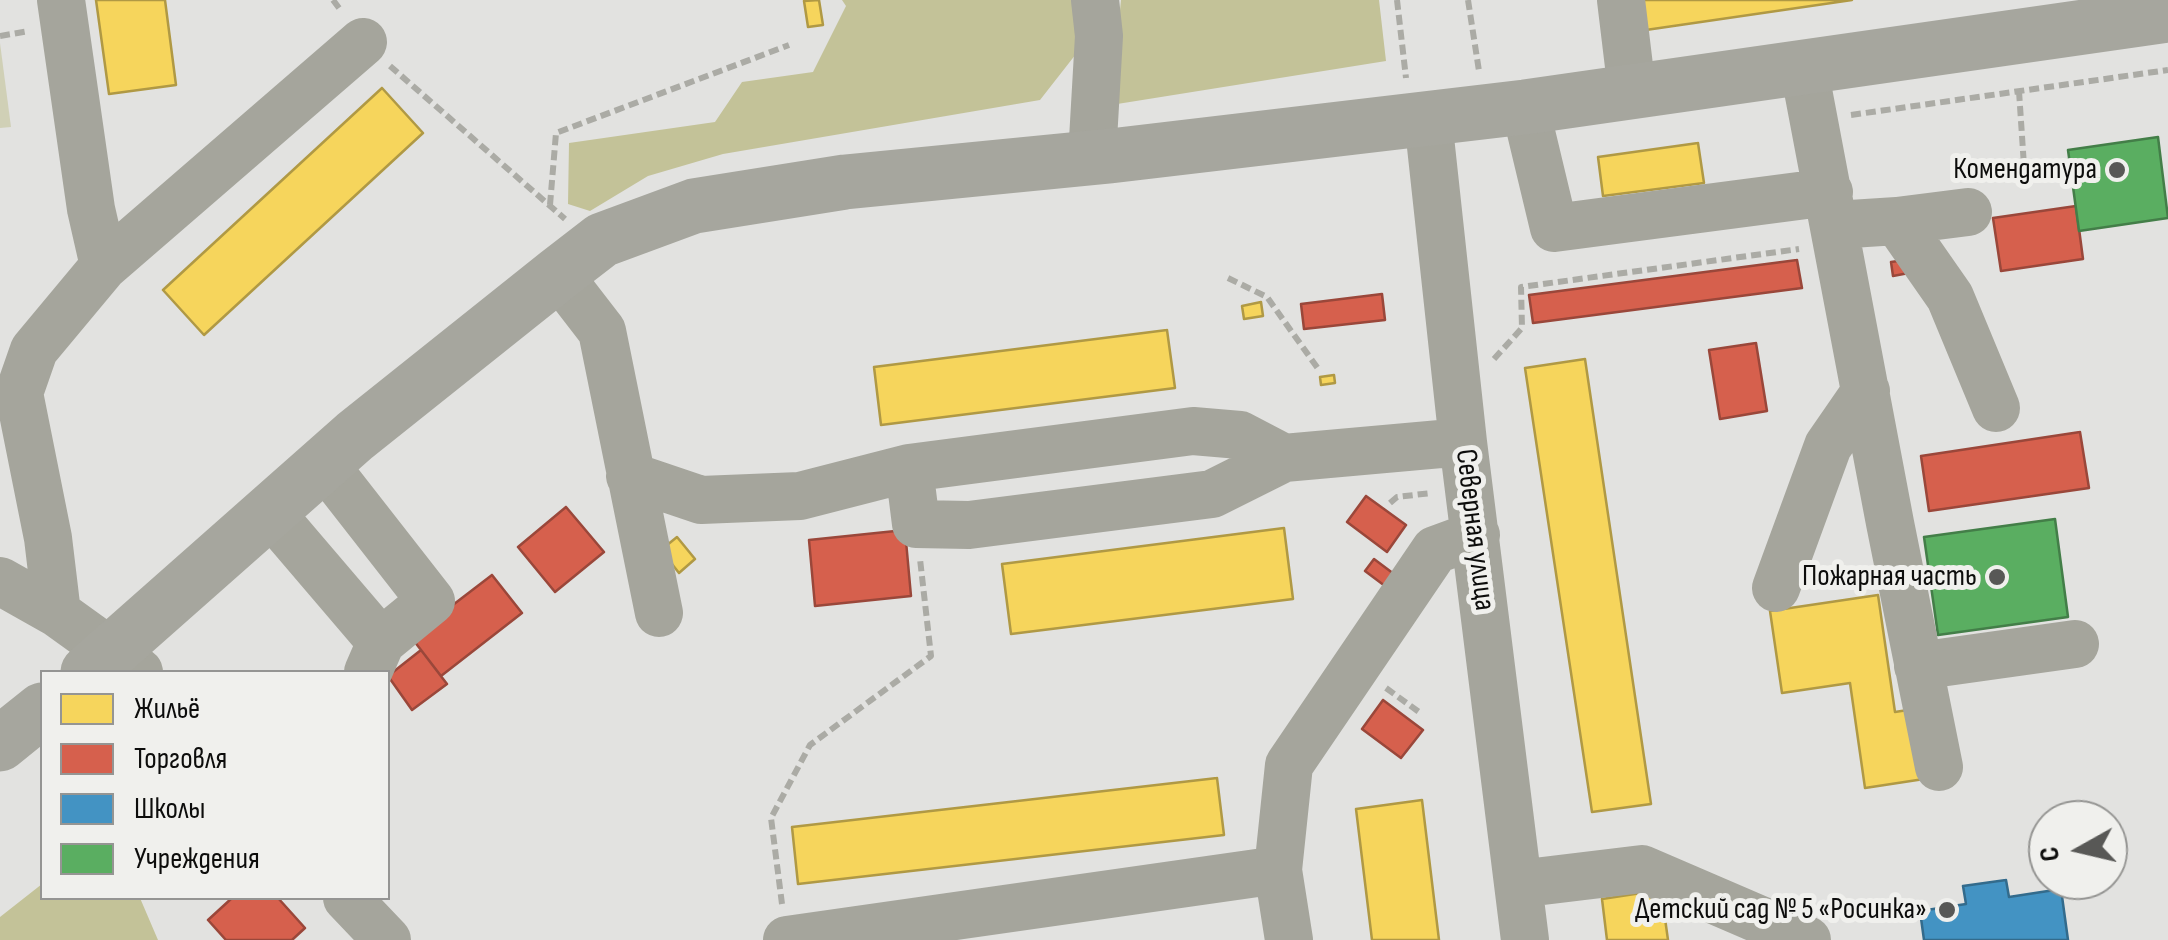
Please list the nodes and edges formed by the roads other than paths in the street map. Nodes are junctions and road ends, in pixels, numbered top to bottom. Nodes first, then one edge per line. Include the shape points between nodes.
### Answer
1 (62, 0) edge
2 (1095, 0) edge
3 (1620, 0) edge
4 (2168, 15) edge
5 (363, 42) road end
6 (1632, 91) junction
7 (1810, 94) junction
8 (1505, 109) junction
9 (1417, 120) junction
10 (1092, 158) junction
11 (1968, 212) dead end
12 (1896, 221) junction
13 (1821, 222) junction
14 (566, 250) junction
15 (104, 266) junction
16 (1866, 392) junction
17 (1996, 408) dead end
18 (1463, 442) junction
19 (1284, 458) junction
20 (324, 464) junction
21 (910, 468) junction
22 (630, 476) junction
23 (270, 512) junction
24 (1476, 535) junction
25 (0, 581) edge
26 (1776, 588) dead end
27 (57, 613) junction
28 (659, 613) dead end
29 (2075, 644) dead end
30 (374, 657) edge
31 (113, 666) edge
32 (1918, 666) junction
33 (40, 712) edge
34 (0, 744) edge
35 (1939, 766) dead end
36 (1278, 870) junction
37 (1518, 884) junction
38 (349, 900) edge
39 (1710, 918) edge
40 (387, 940) edge
41 (786, 940) edge
42 (1289, 940) edge
43 (1525, 940) edge
44 (1807, 940) edge

1 - 15 street
2 - 10 street
3 - 6 street
4 - 7 main road
5 - 15 street
6 - 7 main road
6 - 8 main road
7 - 13 street
8 - 9 main road
8 - 13 street via 1554,228
9 - 10 main road
9 - 18 street, Северная улица
10 - 14 main road via 844,182 694,206
11 - 12 street
12 - 13 street
12 - 17 street via 1950,297
13 - 16 street
14 - 20 main road
14 - 22 street via 602,332
15 - 27 street via 34,350 18,393
16 - 26 street via 1828,446
16 - 32 street
18 - 19 street
18 - 24 street, Северная улица
19 - 21 street via 1240,435 1193,431
19 - 21 street via 1212,494 969,525 916,524
20 - 23 main road
20 - 30 street via 432,600
21 - 22 street via 800,496 701,500
22 - 28 street
23 - 30 street
23 - 31 main road
24 - 36 street via 1435,550 1290,766
24 - 37 street, Северная улица
25 - 27 street
27 - 31 street
29 - 32 street
32 - 35 street
33 - 34 main road
36 - 41 street
36 - 42 street
37 - 39 street via 1642,868
37 - 43 street, Северная улица
38 - 40 street
39 - 44 street

